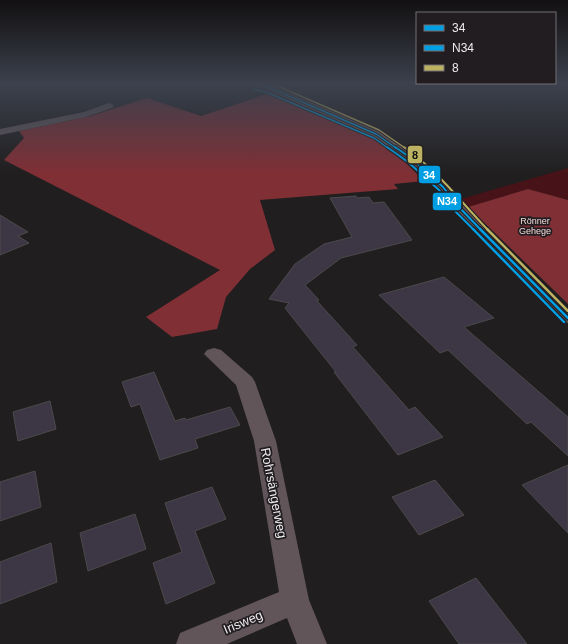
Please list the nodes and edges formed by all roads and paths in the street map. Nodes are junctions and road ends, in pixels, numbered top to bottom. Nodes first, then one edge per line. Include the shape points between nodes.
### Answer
1 (86, 114) edge
2 (330, 114) edge
3 (0, 132) edge
4 (568, 318) edge
5 (214, 354) dead end
6 (295, 600) junction
7 (191, 644) edge
8 (312, 644) edge

1 - 3 street
2 - 4 street via 376,134 411,158 443,187 457,205
5 - 6 street, Rohrsängerweg via 245,382 265,442
6 - 7 street, Irisweg
6 - 8 street, Rohrsängerweg

